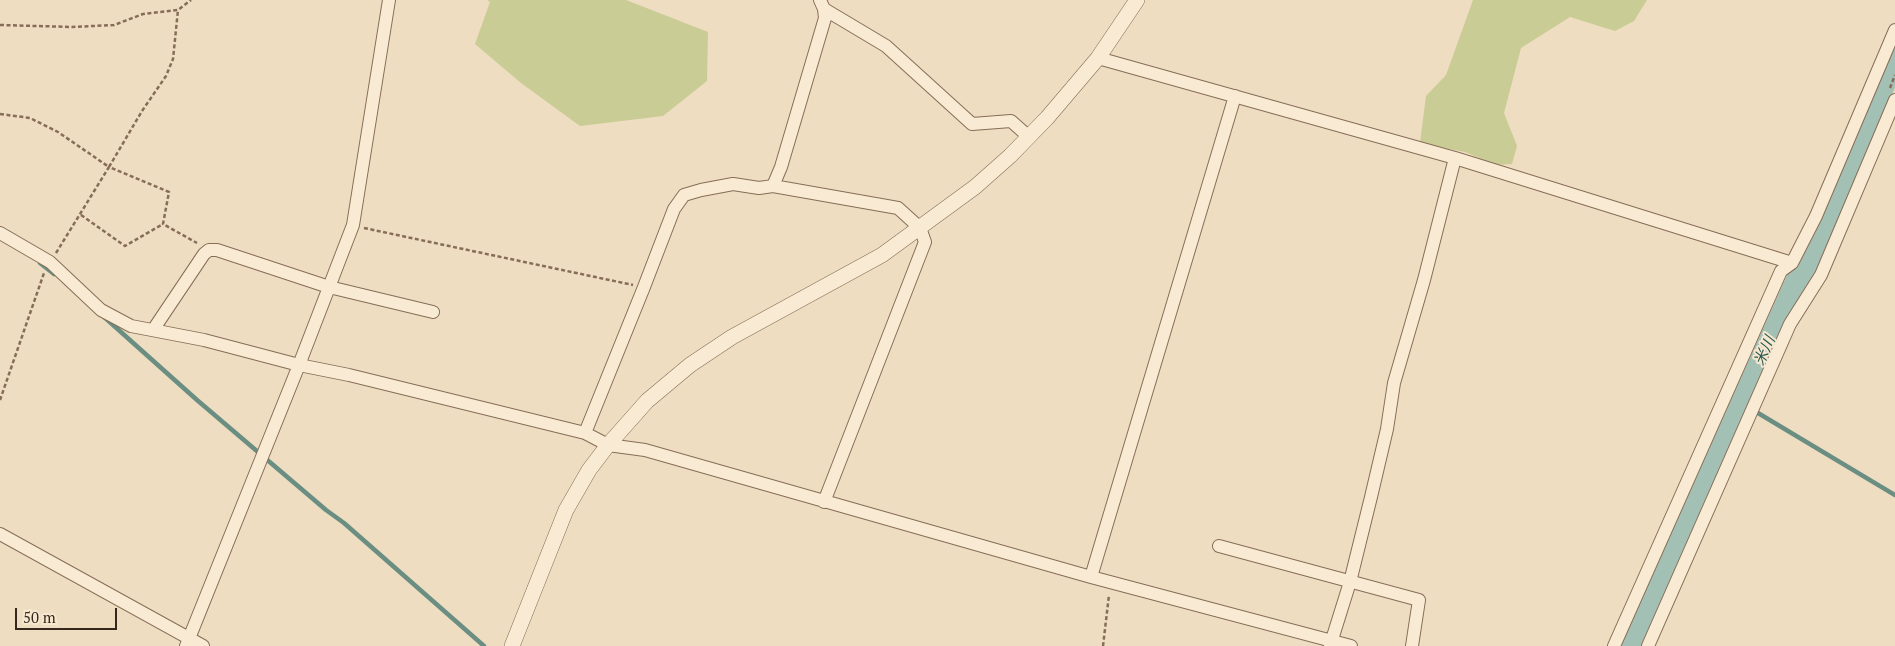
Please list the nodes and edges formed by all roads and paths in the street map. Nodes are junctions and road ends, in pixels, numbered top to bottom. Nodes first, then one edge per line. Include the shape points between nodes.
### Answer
1 (191, 0) edge
2 (389, 0) edge
3 (1138, 0) edge
4 (822, 4) edge
5 (178, 10) junction
6 (0, 25) edge
7 (1895, 30) edge
8 (1098, 58) junction
9 (1235, 96) junction
10 (1895, 100) edge
11 (0, 114) edge
12 (1028, 137) junction
13 (1455, 158) junction
14 (108, 167) junction
15 (773, 186) junction
16 (81, 215) junction
17 (163, 224) junction
18 (353, 225) junction
19 (920, 228) junction
20 (0, 233) edge
21 (210, 250) junction
22 (50, 262) junction
23 (1792, 263) junction
24 (329, 287) junction
25 (644, 287) junction
26 (433, 312) dead end
27 (153, 330) junction
28 (299, 365) junction
29 (0, 400) edge
30 (585, 432) junction
31 (608, 445) junction
32 (824, 502) junction
33 (0, 534) edge
34 (1219, 546) dead end
35 (1092, 577) junction
36 (1111, 582) junction
37 (1350, 582) junction
38 (188, 643) edge
39 (1331, 644) edge
40 (203, 646) edge
41 (512, 646) edge
42 (1103, 646) edge
43 (1351, 646) edge
44 (1412, 646) edge
45 (1614, 646) edge
46 (1648, 646) edge

1 - 5 path
2 - 18 street
3 - 8 street
4 - 12 street via 886,46 972,124 1011,121
4 - 15 street via 825,18
5 - 6 path via 143,14 114,26
5 - 14 path via 173,59 166,76
7 - 23 street via 1816,216
8 - 9 street
8 - 12 street
9 - 13 street
9 - 35 street
10 - 46 street via 1821,275 1790,324
11 - 14 path via 30,118 58,132
12 - 19 street via 975,186
13 - 23 street
13 - 37 street via 1394,383 1387,429
14 - 16 path
14 - 17 path via 168,192
15 - 19 street via 898,208
15 - 25 street via 759,188 733,184 684,195 674,209
16 - 17 path via 125,246
16 - 22 path
17 - 21 path
18 - 24 street
18 - 25 path
19 - 31 street via 882,255 732,337 690,365 647,401
19 - 32 street via 925,242
20 - 22 street
21 - 24 street
21 - 27 street via 204,254
22 - 27 street via 101,310 132,326
22 - 29 path
23 - 45 street via 1781,272
24 - 26 street
24 - 28 street
25 - 30 street
27 - 28 street
28 - 30 street
28 - 38 street
30 - 31 street
31 - 32 street via 645,450
31 - 41 street via 566,510
32 - 35 street
33 - 38 street
34 - 37 street
35 - 36 street
36 - 39 street
36 - 42 path
37 - 39 street
37 - 44 street via 1419,600
38 - 40 street
39 - 43 street

